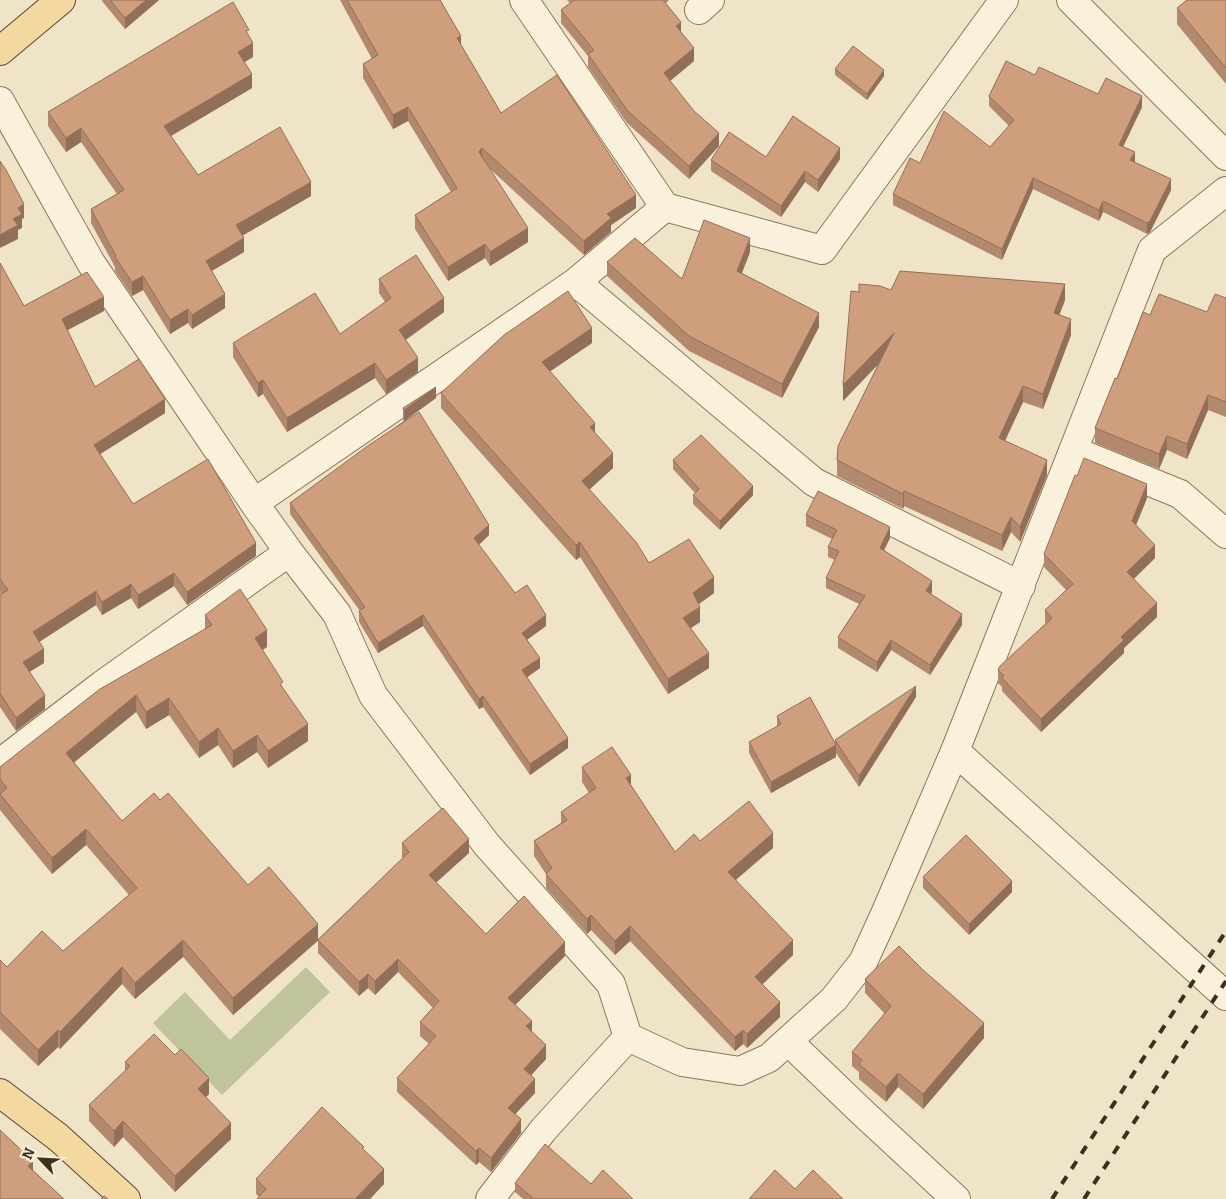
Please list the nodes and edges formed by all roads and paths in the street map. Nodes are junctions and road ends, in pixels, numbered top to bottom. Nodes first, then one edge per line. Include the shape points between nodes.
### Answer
1 (60, 0) edge
2 (524, 0) edge
3 (1004, 0) edge
4 (1071, 0) edge
5 (0, 51) edge
6 (0, 101) edge
7 (1226, 156) edge
8 (1226, 191) edge
9 (665, 207) junction
10 (576, 282) junction
11 (1074, 451) junction
12 (254, 503) junction
13 (1226, 534) edge
14 (289, 552) junction
15 (1021, 586) junction
16 (955, 751) junction
17 (0, 763) edge
18 (1226, 996) edge
19 (628, 1037) junction
20 (788, 1040) junction
21 (0, 1093) edge
22 (126, 1199) edge
23 (490, 1199) edge
24 (956, 1199) edge

1 - 5 main road
2 - 9 street
3 - 9 street via 822,250
4 - 7 street
6 - 12 street via 91,264
8 - 11 street via 1152,250
9 - 10 street
10 - 12 street
10 - 15 street via 814,482
11 - 13 street via 1180,494
11 - 15 street
12 - 14 street
14 - 17 street via 102,685
14 - 19 street via 337,614 373,695 487,845 611,984
15 - 16 street
16 - 18 street
16 - 20 street via 863,962 834,999
19 - 20 street via 682,1062 740,1071 769,1058
19 - 23 street via 544,1129
20 - 24 street
21 - 22 main road via 60,1138

